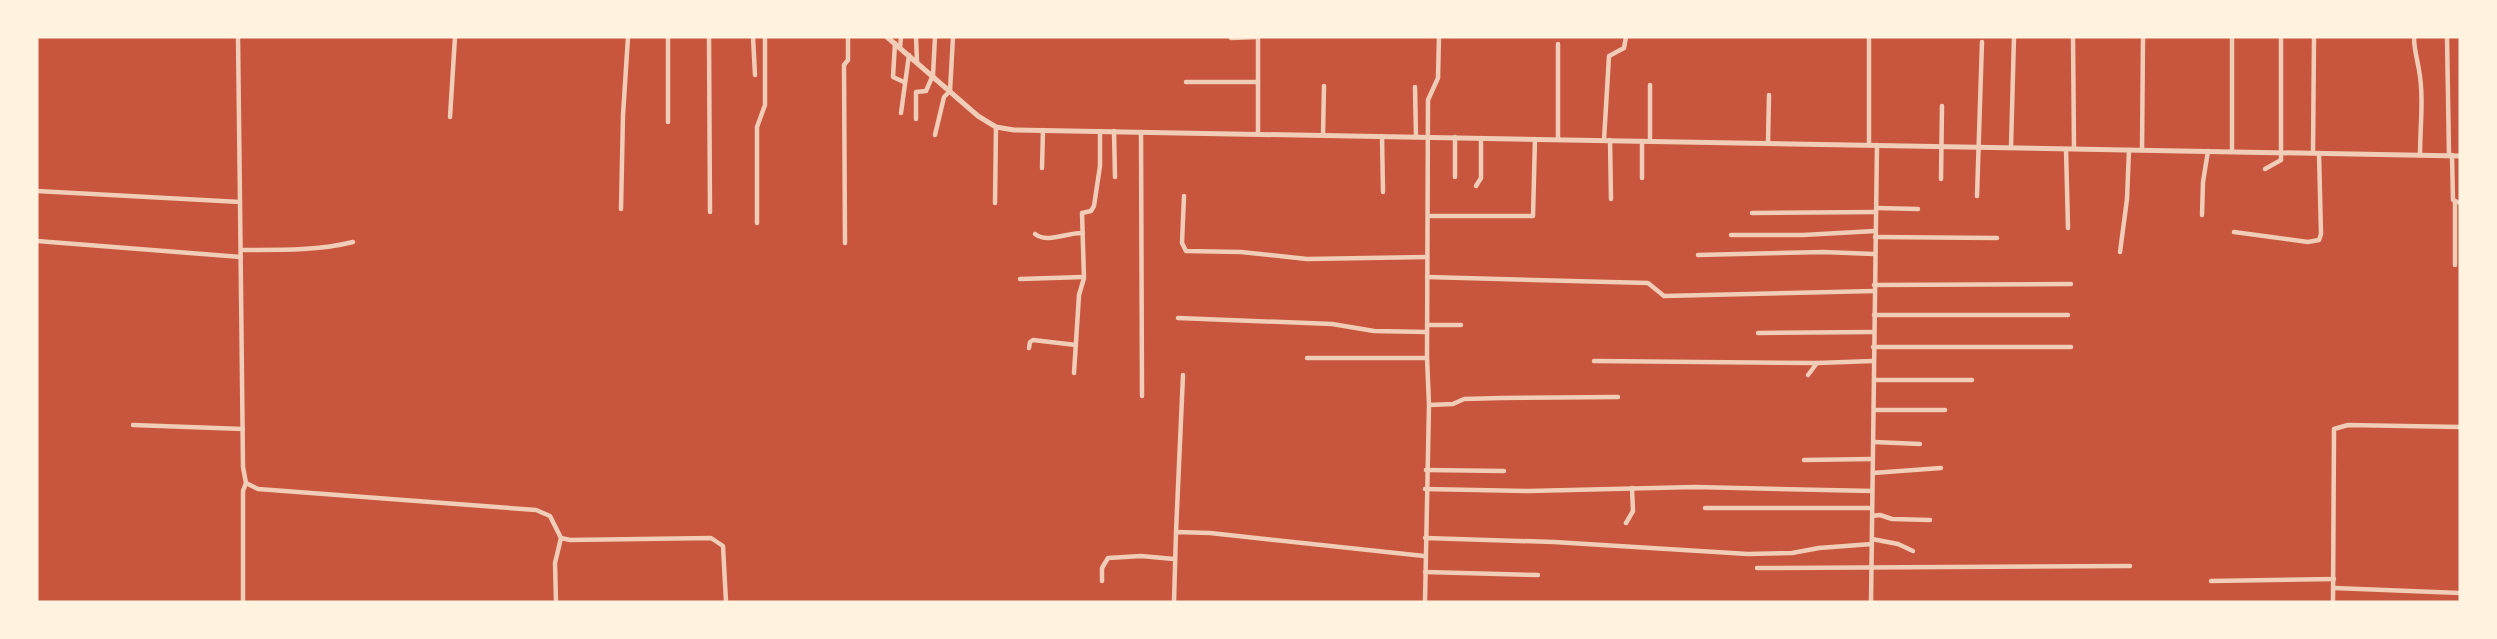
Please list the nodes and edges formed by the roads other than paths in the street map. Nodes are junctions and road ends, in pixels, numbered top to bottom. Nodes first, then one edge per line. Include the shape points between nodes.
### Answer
1 (238, 37) edge
2 (455, 37) edge
3 (628, 37) edge
4 (668, 37) edge
5 (709, 37) edge
6 (753, 37) edge
7 (765, 37) edge
8 (848, 37) edge
9 (887, 37) edge
10 (901, 37) edge
11 (916, 37) edge
12 (935, 37) edge
13 (953, 37) edge
14 (1258, 37) edge
15 (1438, 37) edge
16 (1626, 37) edge
17 (1868, 37) edge
18 (2014, 37) edge
19 (2073, 37) edge
20 (2143, 37) edge
21 (2232, 37) edge
22 (2281, 37) edge
23 (2314, 37) edge
24 (2414, 37) edge
25 (2447, 37) edge
26 (1231, 38) edge
27 (1982, 42) dead end
28 (895, 43) junction
29 (1558, 44) dead end
30 (900, 48) junction
31 (909, 55) junction
32 (917, 62) junction
33 (755, 75) dead end
34 (933, 75) junction
35 (904, 82) junction
36 (1186, 82) dead end
37 (1258, 82) junction
38 (1650, 85) dead end
39 (1324, 86) dead end
40 (1415, 87) dead end
41 (950, 91) junction
42 (1769, 95) dead end
43 (1942, 106) dead end
44 (901, 113) dead end
45 (450, 117) dead end
46 (916, 119) dead end
47 (668, 122) dead end
48 (996, 127) junction
49 (1043, 130) junction
50 (1100, 131) junction
51 (1114, 131) junction
52 (1141, 132) junction
53 (1258, 134) junction
54 (935, 135) dead end
55 (1323, 135) junction
56 (1382, 136) junction
57 (1416, 137) junction
58 (1429, 137) junction
59 (1455, 138) junction
60 (1481, 138) junction
61 (1535, 139) junction
62 (1558, 139) junction
63 (1607, 140) junction
64 (1642, 141) junction
65 (1650, 141) junction
66 (1768, 143) junction
67 (1869, 145) junction
68 (1877, 145) junction
69 (1942, 146) junction
70 (1980, 147) junction
71 (2011, 148) junction
72 (2066, 149) junction
73 (2074, 149) junction
74 (2129, 150) junction
75 (2142, 150) junction
76 (2208, 151) junction
77 (2232, 152) junction
78 (2281, 152) junction
79 (2316, 153) junction
80 (2420, 155) junction
81 (2451, 155) junction
82 (2460, 156) edge
83 (1042, 169) dead end
84 (2265, 169) dead end
85 (1115, 177) dead end
86 (1455, 177) dead end
87 (1642, 178) dead end
88 (1941, 179) dead end
89 (1476, 186) dead end
90 (37, 191) edge
91 (1383, 192) dead end
92 (1184, 195) dead end
93 (1977, 196) dead end
94 (1611, 199) dead end
95 (240, 202) junction
96 (2458, 202) edge
97 (995, 203) dead end
98 (621, 209) dead end
99 (1918, 209) dead end
100 (1876, 210) junction
101 (710, 212) dead end
102 (1752, 213) dead end
103 (2202, 215) dead end
104 (1429, 216) junction
105 (757, 223) dead end
106 (2068, 228) dead end
107 (2234, 232) dead end
108 (1083, 233) junction
109 (1035, 234) dead end
110 (1731, 234) dead end
111 (1875, 234) junction
112 (1997, 238) dead end
113 (37, 241) edge
114 (354, 242) dead end
115 (845, 243) dead end
116 (2120, 252) dead end
117 (241, 253) junction
118 (1874, 254) junction
119 (1698, 255) dead end
120 (1427, 257) junction
121 (2455, 265) dead end
122 (1083, 277) junction
123 (1427, 277) junction
124 (1020, 279) dead end
125 (2071, 284) dead end
126 (1874, 285) junction
127 (1875, 292) junction
128 (2068, 315) dead end
129 (1874, 316) junction
130 (1178, 318) dead end
131 (1427, 325) junction
132 (1461, 325) dead end
133 (1427, 332) junction
134 (1873, 332) junction
135 (1758, 333) dead end
136 (1076, 345) junction
137 (1873, 347) junction
138 (2071, 347) dead end
139 (1029, 348) dead end
140 (1307, 358) dead end
141 (1427, 358) junction
142 (1594, 361) dead end
143 (1873, 361) junction
144 (1816, 363) junction
145 (1074, 373) dead end
146 (1183, 375) dead end
147 (1808, 375) dead end
148 (1874, 380) junction
149 (1972, 380) dead end
150 (1142, 396) dead end
151 (1618, 397) dead end
152 (1429, 405) junction
153 (1874, 410) junction
154 (1945, 410) dead end
155 (133, 425) dead end
156 (2460, 427) edge
157 (243, 429) junction
158 (1874, 442) junction
159 (1920, 443) dead end
160 (1872, 459) junction
161 (1804, 460) dead end
162 (1941, 468) dead end
163 (1426, 470) junction
164 (1504, 471) dead end
165 (1873, 473) junction
166 (246, 483) junction
167 (1632, 488) junction
168 (1425, 489) junction
169 (1872, 491) junction
170 (1705, 508) dead end
171 (1871, 508) junction
172 (1872, 516) junction
173 (1930, 520) dead end
174 (1626, 523) dead end
175 (1176, 533) junction
176 (561, 538) junction
177 (1425, 538) junction
178 (1872, 541) junction
179 (1913, 551) dead end
180 (1424, 556) junction
181 (1174, 559) junction
182 (2130, 566) dead end
183 (1871, 567) junction
184 (1757, 568) dead end
185 (1425, 572) junction
186 (1538, 575) dead end
187 (2334, 579) junction
188 (1102, 581) dead end
189 (2211, 581) dead end
190 (2334, 588) junction
191 (2460, 593) edge
192 (243, 602) edge
193 (555, 602) edge
194 (726, 602) edge
195 (1174, 602) edge
196 (1425, 602) edge
197 (1871, 602) edge
198 (2333, 602) edge

1 - 95 street
2 - 45 street
3 - 98 street
4 - 47 street
5 - 101 street
6 - 33 street
7 - 105 street via 765,105 757,127
8 - 115 street via 844,65
9 - 28 street
10 - 30 street
11 - 32 street
12 - 34 street
13 - 41 street
14 - 26 street
14 - 37 street
15 - 58 street via 1438,78 1428,100
16 - 63 street via 1624,48 1609,56
17 - 67 street
18 - 71 street
19 - 73 street
20 - 75 street
21 - 77 street
22 - 78 street
23 - 79 street
24 - 80 street
25 - 81 street
27 - 70 street
28 - 30 street
28 - 35 street via 893,77
29 - 62 street
30 - 31 street
31 - 32 street
31 - 35 street
32 - 34 street
34 - 41 street
34 - 46 street via 926,91 916,92
35 - 44 street
36 - 37 street
37 - 53 street
38 - 65 street
39 - 55 street
40 - 57 street
41 - 48 street
41 - 54 street via 944,97
42 - 66 street
43 - 69 street
48 - 49 street
48 - 97 street
49 - 50 street
49 - 83 street
50 - 51 street
50 - 108 street via 1094,205 1082,213
51 - 52 street
51 - 85 street
52 - 53 street
52 - 150 street
53 - 55 street
55 - 56 street
56 - 57 street
56 - 91 street
57 - 58 street
58 - 59 street
58 - 104 street
59 - 60 street
59 - 86 street
60 - 61 street
60 - 89 street via 1481,178
61 - 62 street
61 - 104 street via 1533,216
62 - 63 street
63 - 64 street
63 - 94 street
64 - 65 street
64 - 87 street
65 - 66 street
66 - 67 street
67 - 68 street
68 - 69 street
68 - 100 street
69 - 70 street
69 - 88 street
70 - 71 street
70 - 93 street
71 - 72 street
72 - 73 street
72 - 106 street
73 - 74 street
74 - 75 street
74 - 116 street
75 - 76 street
76 - 77 street
76 - 103 street
77 - 78 street
78 - 79 street
78 - 84 street via 2280,162
79 - 80 street
79 - 107 street via 2319,240
80 - 81 street
81 - 82 street
81 - 96 street via 2453,196
90 - 95 street
92 - 120 street via 1182,243 1186,251 1241,251 1307,259
95 - 117 street
96 - 121 street
99 - 100 street
100 - 102 street
100 - 111 street
104 - 120 street
108 - 109 street via 1046,238
108 - 122 street
110 - 111 street
111 - 112 street
111 - 118 street
113 - 117 street
114 - 117 street
117 - 157 street
118 - 119 street
118 - 126 street
120 - 123 street
122 - 124 street
122 - 136 street
123 - 127 street via 1648,283 1664,296
123 - 131 street
125 - 126 street
126 - 127 street
127 - 129 street
128 - 129 street
129 - 134 street
130 - 133 street
131 - 132 street
131 - 133 street
133 - 141 street
134 - 135 street
134 - 137 street
136 - 139 street via 1033,340
136 - 145 street
137 - 138 street
137 - 143 street
140 - 141 street
141 - 152 street
142 - 144 street
143 - 144 street
143 - 148 street
144 - 147 street
146 - 175 street
148 - 149 street
148 - 153 street
151 - 152 street via 1464,399
152 - 163 street
153 - 154 street
153 - 158 street
155 - 157 street
156 - 187 street via 2348,425 2334,429
157 - 166 street
158 - 159 street
158 - 160 street
160 - 161 street
160 - 165 street
162 - 165 street
163 - 164 street
163 - 168 street
165 - 169 street
166 - 176 street via 258,489 536,510 550,516
166 - 192 street
167 - 168 street
167 - 169 street
167 - 174 street via 1633,511
168 - 177 street
169 - 171 street
170 - 171 street
171 - 172 street
172 - 173 street
172 - 178 street
175 - 180 street
175 - 181 street
176 - 193 street via 555,563
176 - 194 street via 718,541 724,550
177 - 178 street via 1748,554 1792,553
177 - 180 street
178 - 179 street
178 - 183 street
180 - 185 street
181 - 188 street via 1108,558
181 - 195 street
182 - 183 street
183 - 184 street
183 - 197 street
185 - 186 street
185 - 196 street
187 - 189 street
187 - 190 street
190 - 191 street
190 - 198 street

